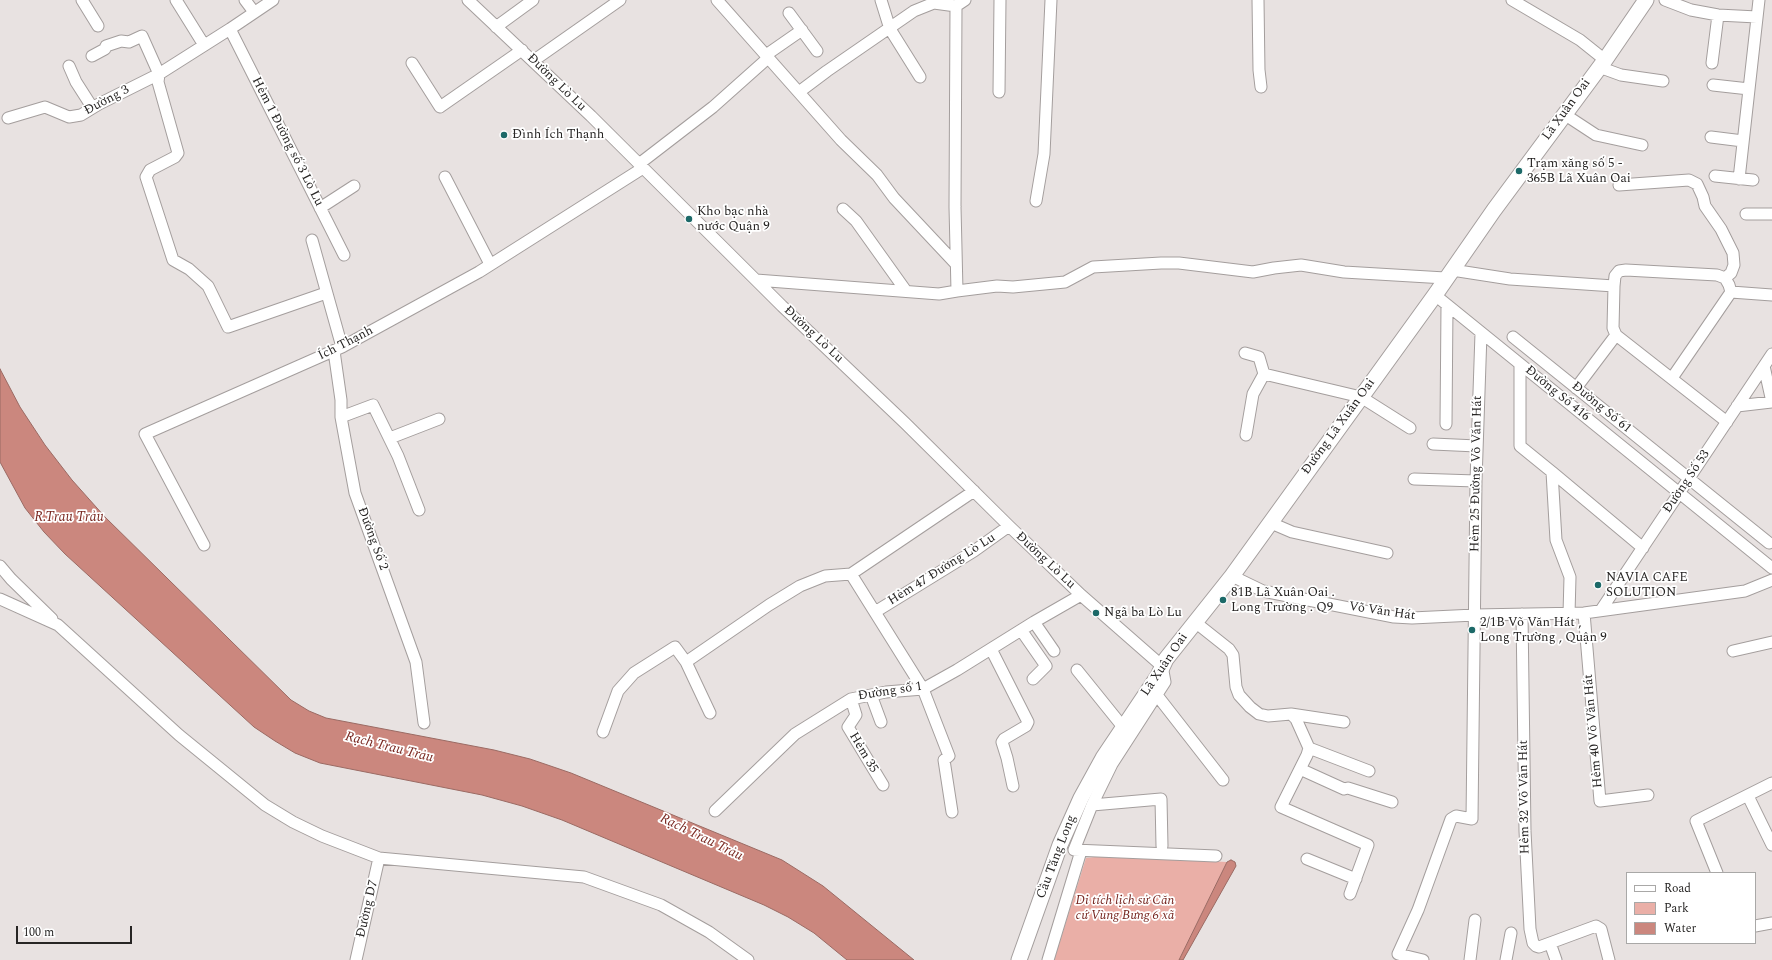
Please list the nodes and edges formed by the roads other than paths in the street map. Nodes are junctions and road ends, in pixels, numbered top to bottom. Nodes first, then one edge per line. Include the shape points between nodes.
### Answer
1 (82, 0) edge
2 (176, 0) edge
3 (245, 0) edge
4 (273, 0) edge
5 (468, 0) edge
6 (533, 0) edge
7 (620, 0) edge
8 (717, 0) edge
9 (881, 0) edge
10 (1000, 0) edge
11 (1052, 0) edge
12 (1258, 0) edge
13 (1512, 0) edge
14 (1646, 0) edge
15 (1665, 0) edge
16 (1759, 0) edge
17 (960, 3) edge
18 (254, 12) junction
19 (789, 13) dead end
20 (1718, 15) junction
21 (1757, 17) junction
22 (98, 26) dead end
23 (496, 27) junction
24 (230, 29) junction
25 (890, 29) junction
26 (802, 30) junction
27 (204, 45) junction
28 (522, 50) junction
29 (817, 51) dead end
30 (92, 56) dead end
31 (767, 56) junction
32 (533, 61) junction
33 (412, 63) dead end
34 (1602, 63) junction
35 (1712, 63) dead end
36 (69, 66) dead end
37 (159, 74) junction
38 (920, 77) dead end
39 (1663, 80) dead end
40 (1713, 86) dead end
41 (1261, 87) dead end
42 (1749, 89) junction
43 (799, 92) junction
44 (999, 92) dead end
45 (92, 107) junction
46 (1564, 114) junction
47 (8, 118) dead end
48 (1710, 137) dead end
49 (1743, 140) junction
50 (1642, 145) dead end
51 (641, 166) junction
52 (1715, 176) dead end
53 (445, 177) dead end
54 (1739, 179) junction
55 (1753, 180) dead end
56 (1619, 185) dead end
57 (354, 186) dead end
58 (1036, 201) dead end
59 (320, 208) junction
60 (843, 209) dead end
61 (1746, 214) dead end
62 (1772, 214) edge
63 (312, 240) dead end
64 (344, 255) dead end
65 (490, 264) junction
66 (956, 264) junction
67 (1448, 274) junction
68 (1725, 278) junction
69 (756, 280) junction
70 (1614, 286) junction
71 (906, 291) junction
72 (957, 291) junction
73 (326, 292) junction
74 (1731, 292) junction
75 (1435, 295) junction
76 (1772, 295) edge
77 (1447, 306) junction
78 (1481, 333) junction
79 (1616, 335) junction
80 (1513, 337) dead end
81 (338, 349) junction
82 (1245, 353) dead end
83 (1772, 354) edge
84 (1520, 364) junction
85 (1764, 366) junction
86 (1264, 374) junction
87 (1672, 378) junction
88 (1576, 388) junction
89 (1361, 397) junction
90 (1772, 402) edge
91 (1737, 406) junction
92 (341, 416) junction
93 (439, 419) dead end
94 (1727, 422) junction
95 (1446, 424) dead end
96 (1410, 428) dead end
97 (1246, 435) dead end
98 (390, 438) junction
99 (1433, 444) dead end
100 (1477, 446) junction
101 (1552, 472) junction
102 (1414, 479) dead end
103 (1689, 479) junction
104 (1476, 481) junction
105 (974, 492) junction
106 (1679, 494) junction
107 (419, 510) dead end
108 (1271, 523) junction
109 (1009, 526) junction
110 (1769, 543) dead end
111 (204, 545) dead end
112 (1643, 548) junction
113 (1387, 553) dead end
114 (0, 566) edge
115 (1772, 568) edge
116 (851, 574) junction
117 (1232, 576) junction
118 (1772, 580) edge
119 (1081, 595) junction
120 (0, 599) edge
121 (1601, 610) junction
122 (875, 612) junction
123 (1584, 613) junction
124 (1475, 614) junction
125 (1522, 614) junction
126 (1569, 614) junction
127 (1034, 622) junction
128 (1194, 622) junction
129 (58, 625) junction
130 (1022, 630) junction
131 (1772, 642) edge
132 (991, 649) junction
133 (1054, 651) dead end
134 (1733, 651) dead end
135 (686, 662) junction
136 (1162, 666) junction
137 (1077, 670) dead end
138 (1033, 679) dead end
139 (923, 689) junction
140 (1156, 694) junction
141 (871, 695) junction
142 (851, 699) junction
143 (710, 713) dead end
144 (1291, 714) junction
145 (881, 722) dead end
146 (1344, 722) dead end
147 (424, 723) dead end
148 (1123, 727) junction
149 (603, 732) dead end
150 (1309, 748) junction
151 (1103, 758) joint
152 (1300, 769) junction
153 (1369, 771) dead end
154 (1224, 780) dead end
155 (1772, 783) edge
156 (883, 785) dead end
157 (1013, 786) dead end
158 (1648, 795) dead end
159 (1748, 796) junction
160 (1392, 802) dead end
161 (1092, 805) junction
162 (715, 811) dead end
163 (952, 812) dead end
164 (1162, 846) dead end
165 (1772, 846) edge
166 (1077, 850) junction
167 (1216, 856) dead end
168 (379, 858) junction
169 (1307, 860) dead end
170 (1717, 872) edge
171 (1356, 879) junction
172 (1350, 894) dead end
173 (1475, 920) dead end
174 (1772, 923) edge
175 (1756, 926) edge
176 (1511, 933) dead end
177 (1550, 944) junction
178 (356, 960) edge
179 (748, 960) edge
180 (1019, 960) edge
181 (1048, 960) edge
182 (1423, 960) edge
183 (1470, 960) edge
184 (1506, 960) edge
185 (1556, 960) edge
186 (1609, 960) edge

1 - 22 street
2 - 27 street
3 - 18 street
4 - 18 street, Đường 3
5 - 23 street, Đường Lò Lu
6 - 23 street
7 - 32 street
8 - 31 street
9 - 25 street
10 - 44 street
11 - 58 street via 1044,154
12 - 41 street
13 - 34 street via 1580,40
14 - 34 main road, Lã Xuân Oai
15 - 20 street via 1691,10
16 - 21 street
17 - 25 street via 934,3 914,11
17 - 66 street
18 - 24 street, Đường 3
19 - 26 street
20 - 21 street
20 - 35 street
21 - 42 street
23 - 28 street, Đường Lò Lu
24 - 27 street, Đường 3
24 - 59 street, Hẻm 1 Đường số 3 Lò Lu
25 - 38 street
25 - 43 street
26 - 29 street
26 - 31 street, Ích Thạnh
27 - 37 street, Đường 3
28 - 32 street, Đường Lò Lu
28 - 33 street via 440,107
30 - 37 street via 106,46 121,41 128,42 142,36
31 - 43 street
31 - 51 street, Ích Thạnh via 713,107
32 - 51 street, Đường Lò Lu
34 - 39 street via 1621,75
34 - 46 main road, Lã Xuân Oai
36 - 45 street via 79,88
37 - 45 street, Đường 3
37 - 73 street via 158,82 178,153 150,170 146,177 173,260 189,269 208,286 228,326
40 - 42 street
42 - 49 street
43 - 66 street
45 - 47 street, Đường 3 via 72,118 45,107
46 - 50 street via 1596,135
46 - 67 main road, Lã Xuân Oai
48 - 49 street
49 - 54 street
51 - 65 street, Ích Thạnh
51 - 69 street, Đường Lò Lu
52 - 54 street
53 - 65 street
54 - 55 street
56 - 68 street via 1689,180 1697,184 1706,206 1733,253 1734,265 1731,273
57 - 59 street
59 - 64 street, Hẻm 1 Đường số 3 Lò Lu
60 - 71 street via 856,221
61 - 62 street
63 - 73 street, Đường Số 2
65 - 81 street, Ích Thạnh
66 - 72 street
67 - 70 street
67 - 72 street via 1344,272 1301,265 1253,272 1161,263 1093,267 1065,282
67 - 75 main road, Đường Lã Xuân Oai
68 - 70 street via 1717,275 1626,270 1619,271 1615,276
68 - 74 street
69 - 71 street
69 - 105 street, Đường Lò Lu
70 - 79 street via 1613,328
71 - 72 street via 939,294
73 - 81 street, Đường Số 2
74 - 76 street
74 - 87 street
75 - 77 street, Đường Số 416
75 - 89 main road, Đường Lã Xuân Oai
77 - 78 street, Đường Số 416
77 - 95 street
78 - 84 street, Đường Số 416
78 - 100 street, Hẻm 25 Đường Võ Văn Hát
79 - 87 street
79 - 88 street
80 - 88 street, Đường Số 61
81 - 92 street, Đường Số 2
81 - 111 street, Ích Thạnh via 145,434
82 - 86 street via 1259,357
83 - 85 street, Đường Số 53
84 - 101 street via 1520,446
84 - 106 street, Đường Số 416
85 - 90 street
85 - 91 street, Đường Số 53
86 - 89 street
86 - 97 street via 1253,394
87 - 94 street
88 - 103 street, Đường Số 61
89 - 96 street
89 - 108 main road, Đường Lã Xuân Oai
90 - 91 street
91 - 94 street, Đường Số 53
92 - 98 street via 373,405
92 - 147 street, Đường Số 2 via 355,493 416,662
93 - 98 street
94 - 103 street, Đường Số 53
98 - 107 street
99 - 100 street
100 - 104 street, Hẻm 25 Đường Võ Văn Hát
101 - 112 street
101 - 126 street via 1556,540 1570,577
102 - 104 street
103 - 106 street, Đường Số 53
103 - 110 street, Đường Số 61
104 - 124 street, Hẻm 25 Đường Võ Văn Hát
105 - 109 street, Đường Lò Lu
105 - 116 street
106 - 112 street, Đường Số 53
106 - 115 street, Đường Số 416
108 - 113 street via 1292,532
108 - 117 main road, Đường Lã Xuân Oai
109 - 119 street, Đường Lò Lu
109 - 122 street, Hẻm 47 Đường Lò Lu via 974,551
112 - 121 street, Đường Số 53
114 - 129 street
116 - 122 street
116 - 135 street via 825,576 800,586
117 - 124 street, Võ Văn Hát via 1262,591 1394,616 1412,618
117 - 128 main road, Lã Xuân Oai
118 - 121 street, Võ Văn Hát via 1745,591
119 - 127 street, Đường số 1
119 - 136 street, Đường Lò Lu
120 - 129 street
121 - 123 street, Võ Văn Hát
122 - 139 street
123 - 126 street, Võ Văn Hát
123 - 158 street, Hẻm 40 Võ Văn Hát via 1600,801
124 - 125 street, Võ Văn Hát
124 - 182 street, Hẻm 25 Đường Võ Văn Hát via 1472,819 1456,816 1451,819 1418,910 1398,954
125 - 126 street, Võ Văn Hát
125 - 177 street, Hẻm 32 Võ Văn Hát via 1525,831 1530,929 1536,946
127 - 130 street, Đường số 1
127 - 133 street
128 - 136 main road, Lã Xuân Oai
128 - 144 street via 1233,655 1236,687 1239,695 1250,707 1259,714 1268,716
129 - 168 street via 179,735 265,805 322,836
130 - 132 street, Đường số 1
130 - 138 street via 1046,666
131 - 134 street
132 - 139 street, Đường số 1
132 - 157 street via 1028,722 1002,742
135 - 143 street
135 - 149 street via 675,647 634,673 618,691
136 - 140 street via 1165,682
136 - 148 main road, Lã Xuân Oai via 1158,676
137 - 148 street
139 - 141 street, Đường số 1
139 - 163 street via 949,756 944,760
140 - 154 street
140 - 161 street via 1123,745
141 - 142 street, Đường số 1
141 - 145 street
142 - 156 street, Hẻm 35 via 856,715 848,727
142 - 162 street, Đường số 1 via 795,734
144 - 146 street
144 - 150 street via 1296,719
148 - 151 main road, Lã Xuân Oai
150 - 152 street
150 - 153 street
151 - 180 main road, Cầu Tăng Long via 1060,845
152 - 160 street via 1344,789 1348,788
152 - 171 street via 1281,807 1368,845
155 - 159 street
159 - 165 street
159 - 170 street via 1696,821
161 - 164 street via 1161,799
161 - 166 street
166 - 167 street
166 - 181 street
168 - 178 street, Đường D7
168 - 179 street via 584,877 661,905 709,932
169 - 171 street
171 - 172 street
173 - 183 street
174 - 175 street
176 - 184 street
177 - 185 street
177 - 186 street via 1596,926 1601,929

